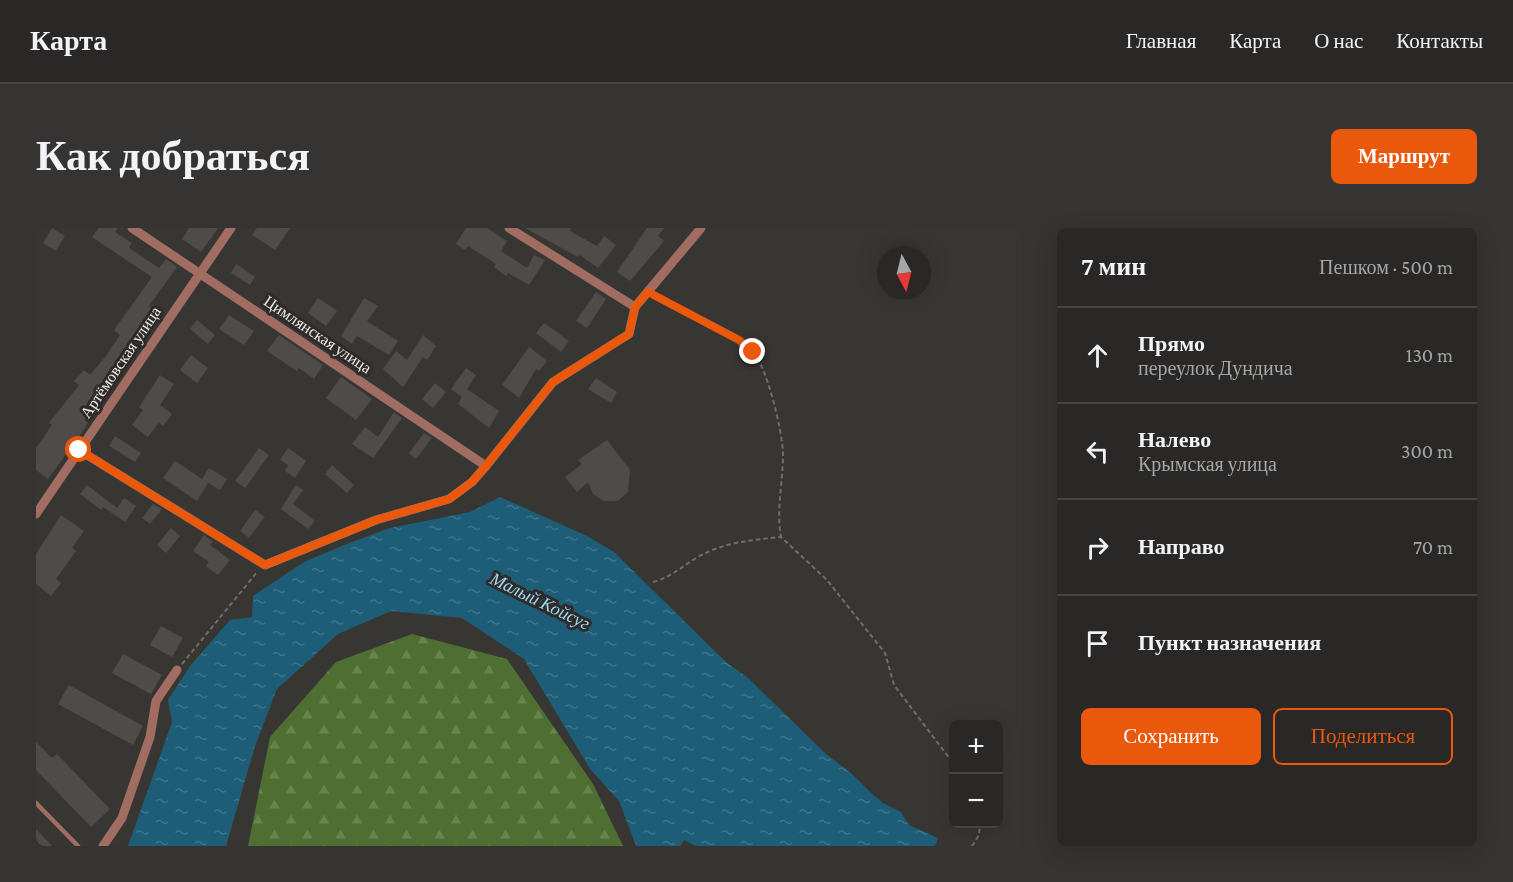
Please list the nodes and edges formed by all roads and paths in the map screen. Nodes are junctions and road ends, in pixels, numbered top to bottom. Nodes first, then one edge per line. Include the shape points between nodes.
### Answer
1 (132, 228) edge
2 (231, 228) edge
3 (508, 228) edge
4 (701, 228) edge
5 (199, 272) junction
6 (648, 292) junction
7 (635, 307) junction
8 (79, 450) junction
9 (486, 466) junction
10 (36, 514) edge
11 (781, 537) junction
12 (265, 565) junction
13 (653, 582) dead end
14 (177, 670) joint
15 (953, 774) edge
16 (36, 803) edge
17 (980, 828) edge
18 (78, 846) edge
19 (103, 846) edge
20 (972, 846) edge

1 - 5 street, Цимлянская улица
2 - 5 street, Артёмовская улица
3 - 7 street
4 - 6 street
5 - 8 street, Артёмовская улица
5 - 9 street, Цимлянская улица
6 - 7 street
6 - 11 path via 739,340 753,352 772,396 783,446
7 - 9 street via 629,334 553,382
8 - 10 street, Артёмовская улица
8 - 12 street
9 - 12 street via 449,499 376,520
11 - 13 path via 738,541
11 - 15 path via 827,580 885,653 894,686 950,759
12 - 14 path via 247,581
14 - 19 street via 156,701 150,737 122,818
16 - 18 lane
17 - 20 path

